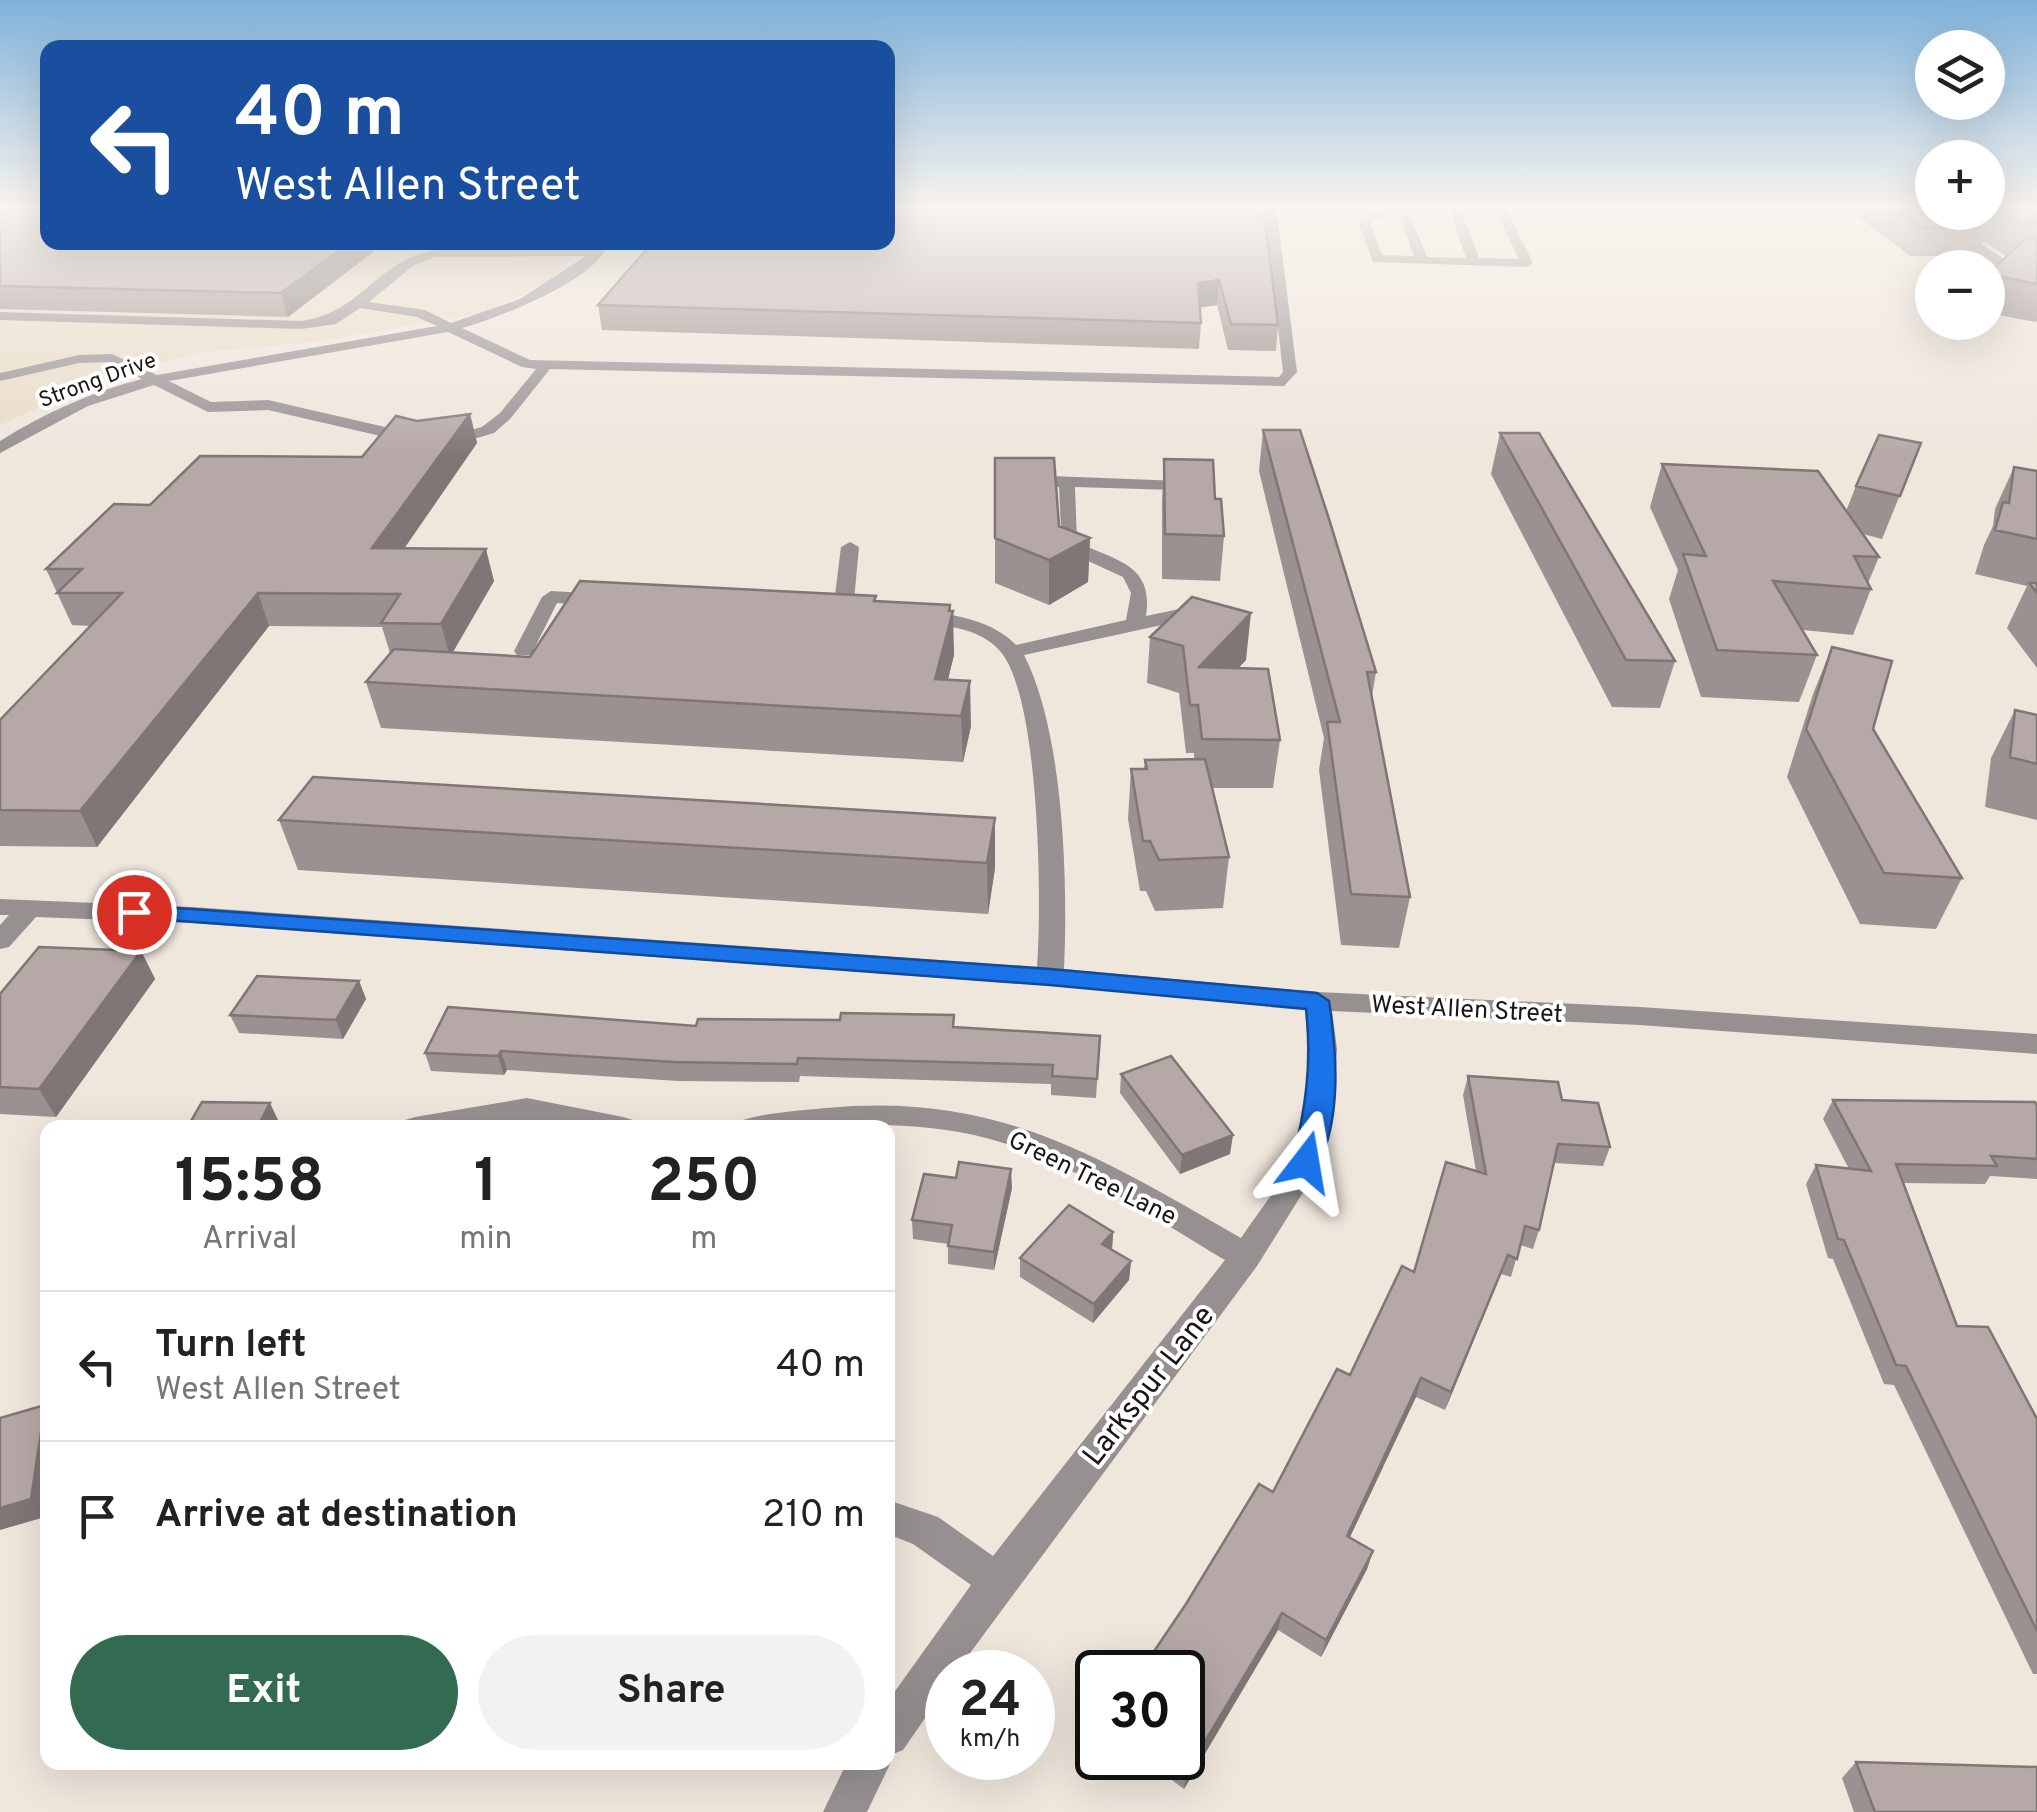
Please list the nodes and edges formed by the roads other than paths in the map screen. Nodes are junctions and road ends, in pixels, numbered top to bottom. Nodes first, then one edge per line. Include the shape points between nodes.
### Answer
1 (376, 290) edge
2 (549, 290) edge
3 (1280, 290) edge
4 (358, 304) junction
5 (0, 316) edge
6 (453, 328) junction
7 (546, 365) junction
8 (0, 376) edge
9 (156, 378) junction
10 (0, 448) edge
11 (1013, 480) edge
12 (1067, 482) junction
13 (1174, 485) edge
14 (850, 547) dead end
15 (628, 601) edge
16 (1215, 608) edge
17 (843, 611) edge
18 (901, 615) edge
19 (1134, 624) junction
20 (524, 651) dead end
21 (1012, 652) junction
22 (0, 907) edge
23 (30, 908) junction
24 (0, 942) edge
25 (1050, 977) junction
26 (1317, 1001) junction
27 (2037, 1044) edge
28 (465, 1120) edge
29 (581, 1120) edge
30 (815, 1120) edge
31 (1246, 1257) junction
32 (895, 1520) edge
33 (997, 1581) junction
34 (895, 1725) edge
35 (866, 1770) edge
36 (844, 1812) edge

1 - 4 street
2 - 6 street, Strong Drive
3 - 7 street via 1290,372 1284,382
4 - 5 street via 331,320 301,325
4 - 6 street via 420,313
6 - 7 street via 527,364
6 - 9 street, Strong Drive
7 - 9 street via 488,430 424,441 268,405 208,407
8 - 9 street via 112,358
9 - 10 street, Strong Drive via 42,422
11 - 12 street
12 - 13 street
12 - 19 street via 1068,546 1130,574 1140,594
14 - 17 street
15 - 20 street via 550,597
16 - 19 street
18 - 21 street via 969,625
19 - 21 street
21 - 25 street via 1022,668 1035,736 1054,887
22 - 23 street, West Allen Street
23 - 24 street
23 - 25 street, West Allen Street
25 - 26 street, West Allen Street
26 - 27 street, West Allen Street
26 - 31 street, Larkspur Lane via 1320,1105 1306,1162
28 - 29 street via 528,1110
30 - 31 street, Green Tree Lane via 922,1117 986,1126 1102,1175
31 - 33 street, Larkspur Lane
32 - 33 street via 924,1530
33 - 34 street, Larkspur Lane
35 - 36 street

